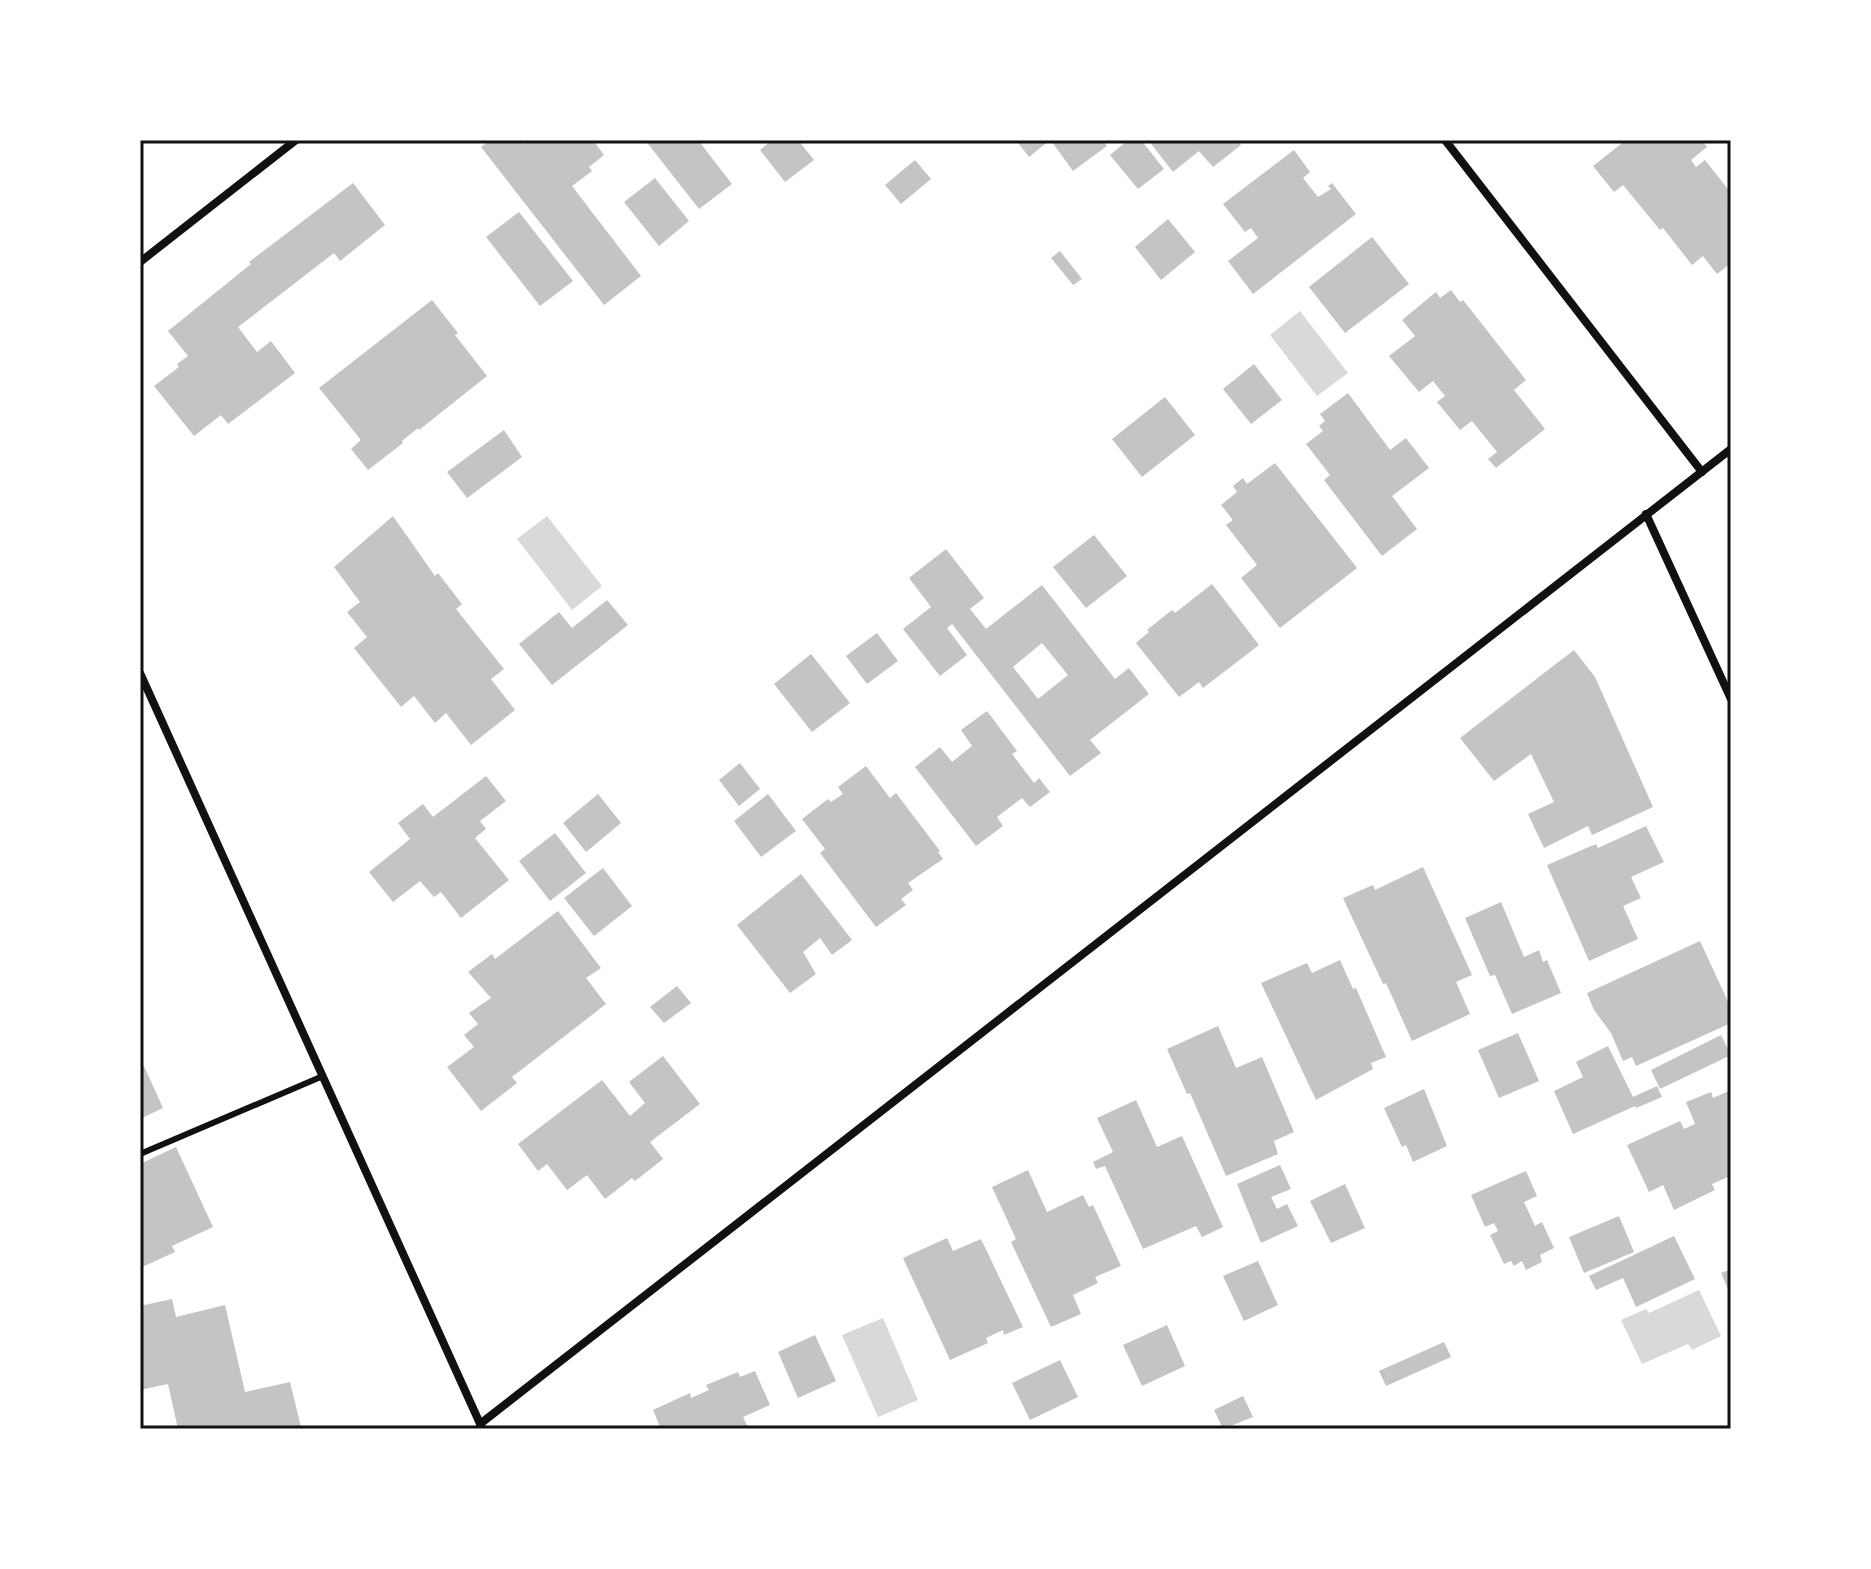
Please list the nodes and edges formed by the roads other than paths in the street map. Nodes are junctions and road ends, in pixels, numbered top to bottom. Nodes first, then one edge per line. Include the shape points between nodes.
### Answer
1 (296, 140) edge
2 (1445, 140) edge
3 (140, 262) edge
4 (1731, 449) edge
5 (1702, 472) junction
6 (1646, 514) junction
7 (140, 673) edge
8 (1731, 699) edge
9 (323, 1076) junction
10 (140, 1154) edge
11 (482, 1426) edge

1 - 3 street
2 - 5 street
4 - 5 street
5 - 6 street
6 - 8 street
6 - 11 street
7 - 9 street
9 - 10 lane
9 - 11 street

